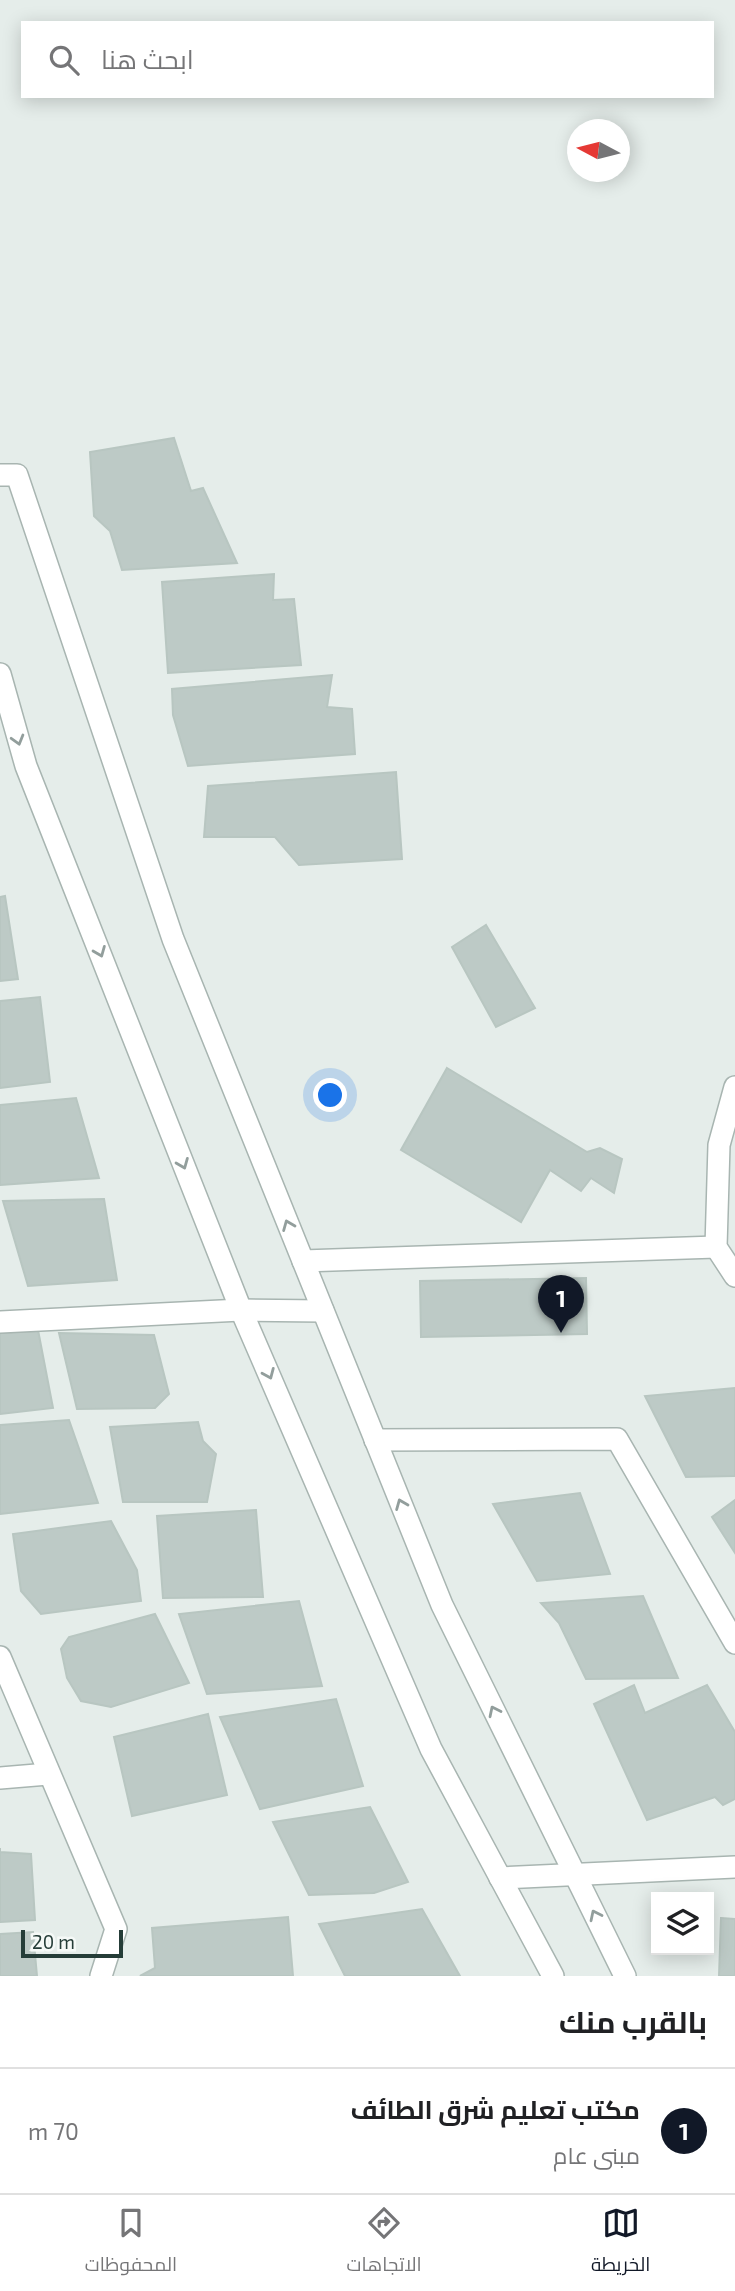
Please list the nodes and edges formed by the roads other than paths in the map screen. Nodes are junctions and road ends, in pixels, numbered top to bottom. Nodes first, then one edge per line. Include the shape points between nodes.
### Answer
1 (9, 475) edge
2 (0, 674) edge
3 (735, 1087) edge
4 (716, 1247) junction
5 (303, 1261) junction
6 (735, 1276) edge
7 (241, 1310) junction
8 (323, 1311) junction
9 (0, 1322) edge
10 (375, 1440) junction
11 (735, 1643) edge
12 (0, 1657) edge
13 (48, 1774) junction
14 (0, 1778) edge
15 (735, 1867) edge
16 (575, 1874) junction
17 (500, 1878) junction
18 (101, 1976) edge
19 (552, 1976) edge
20 (625, 1976) edge

5 -> 1 street via 173,939
2 -> 7 street via 26,766
3 - 4 street via 719,1145
4 - 5 street
4 - 6 street
5 - 8 street
7 - 8 street
7 - 9 street
7 -> 17 street via 431,1749
8 - 10 street
10 - 11 street via 617,1438
16 -> 10 street via 442,1605
12 - 13 street
13 - 14 street
13 - 18 street via 116,1929
15 - 16 street
16 - 17 street
20 -> 16 street
17 - 19 street

